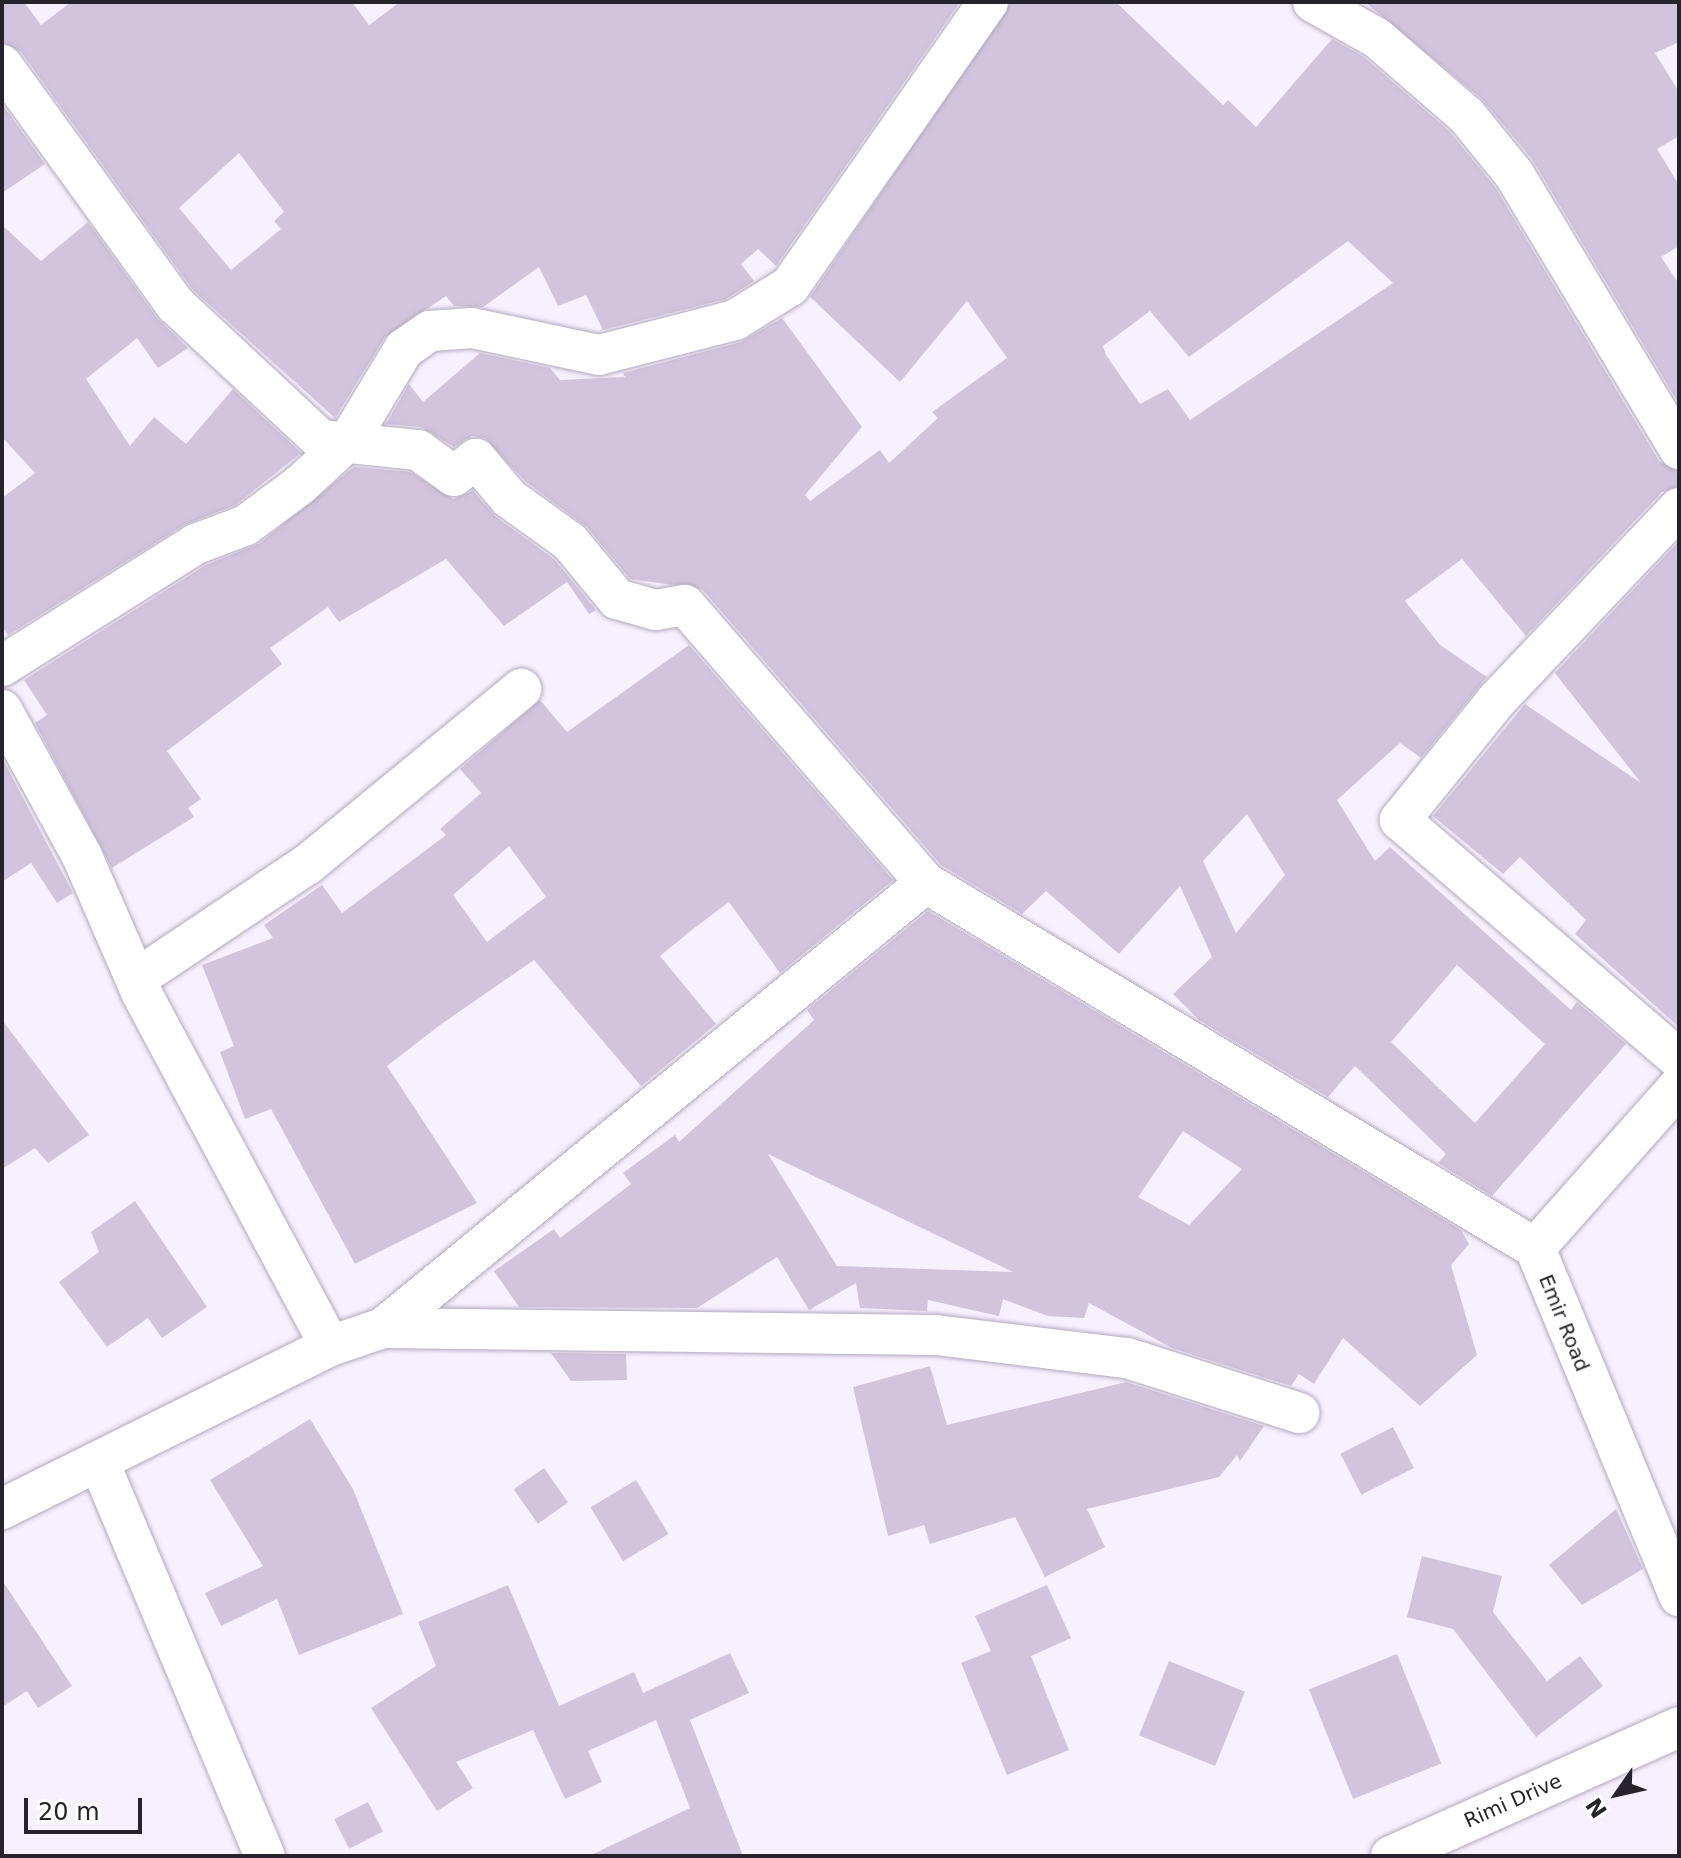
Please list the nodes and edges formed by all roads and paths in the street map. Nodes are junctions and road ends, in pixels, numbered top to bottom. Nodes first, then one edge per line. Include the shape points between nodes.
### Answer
1 (988, 2) edge
2 (1313, 2) edge
3 (2, 65) edge
4 (349, 440) junction
5 (1679, 449) edge
6 (1679, 508) edge
7 (2, 666) edge
8 (521, 689) dead end
9 (2, 710) edge
10 (926, 883) junction
11 (136, 979) junction
12 (1679, 1059) edge
13 (1679, 1086) edge
14 (1535, 1248) junction
15 (383, 1328) junction
16 (330, 1346) junction
17 (1299, 1413) dead end
18 (100, 1464) junction
19 (2, 1509) edge
20 (1679, 1596) edge
21 (1679, 1727) edge
22 (265, 1856) edge
23 (1391, 1856) edge

1 - 4 street via 790,286 735,320 599,355 472,328 430,331 404,349
2 - 5 street via 1377,38 1466,115 1514,174
3 - 4 street via 176,305 321,440
4 - 7 street via 246,525 196,544
4 - 10 street via 418,450 454,476 476,459 509,498 570,542 617,599 656,610 685,605
6 - 12 street via 1496,701 1400,820
8 - 11 street via 308,864
9 - 11 street via 82,856
10 - 14 street
10 - 15 street
11 - 16 street
13 - 14 street, Emir Road
14 - 20 street, Emir Road
15 - 16 street
15 - 17 street via 936,1335 1127,1358
16 - 18 street
18 - 19 street
18 - 22 street
21 - 23 street, Rimi Drive

